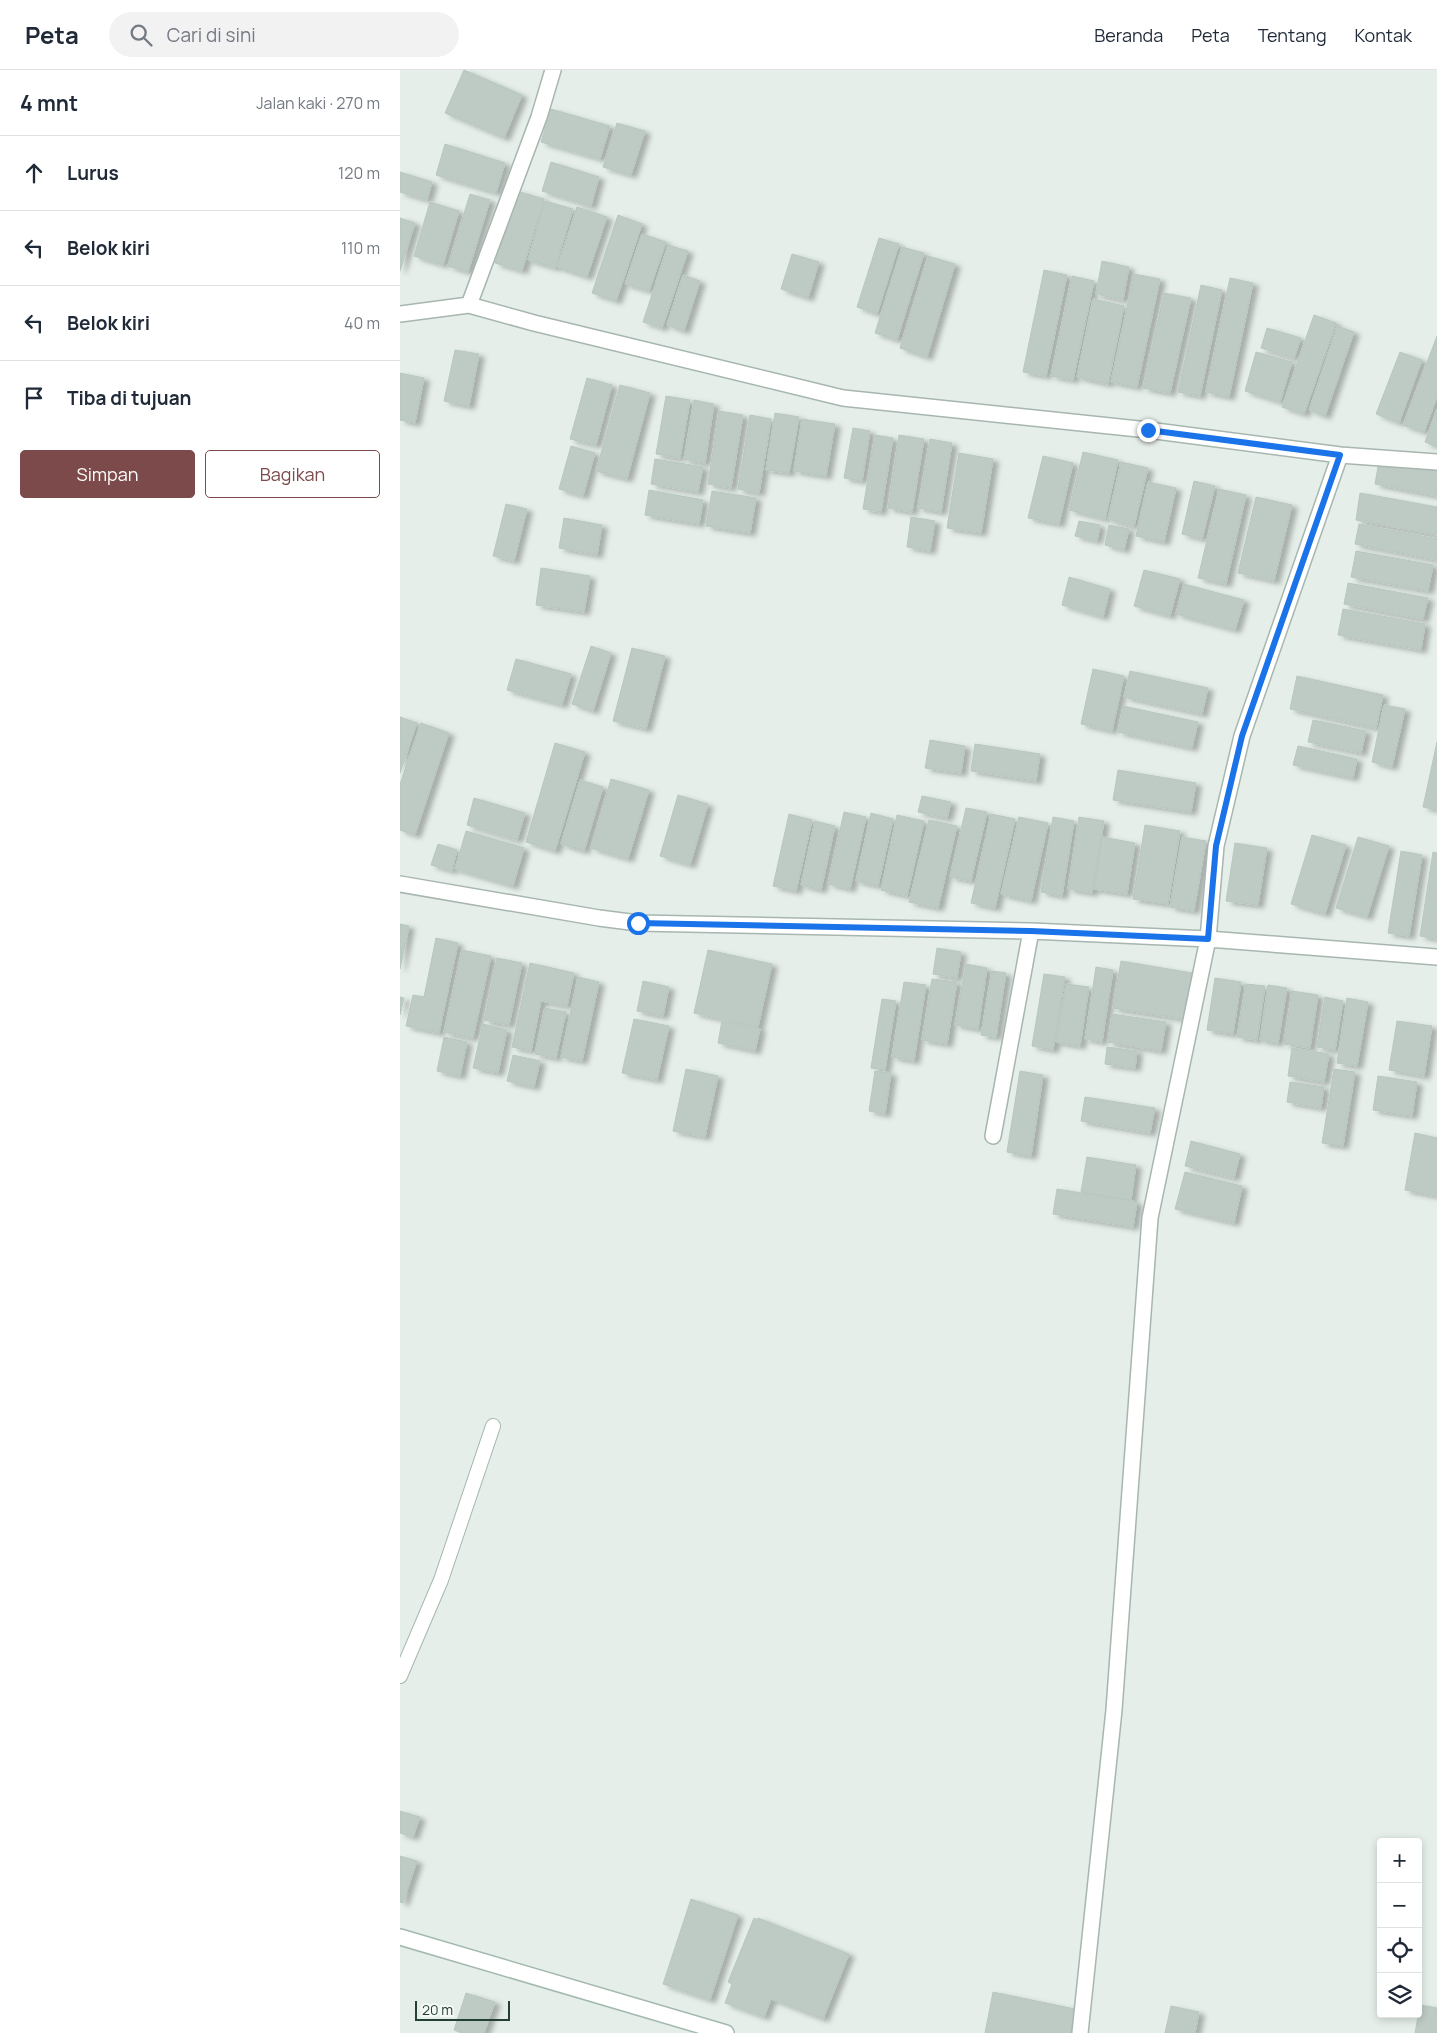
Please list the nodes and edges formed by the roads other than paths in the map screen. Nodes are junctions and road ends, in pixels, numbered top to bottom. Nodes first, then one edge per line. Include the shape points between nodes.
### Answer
1 (553, 70) edge
2 (468, 304) junction
3 (400, 314) edge
4 (1340, 455) junction
5 (1437, 462) edge
6 (400, 884) edge
7 (1031, 931) junction
8 (1208, 939) junction
9 (1437, 958) edge
10 (993, 1136) dead end
11 (493, 1426) dead end
12 (400, 1676) edge
13 (400, 1937) edge
14 (726, 2033) edge
15 (1080, 2033) edge

1 - 2 street via 539,117
2 - 3 street
2 - 4 street via 843,398 1148,430
4 - 5 street
4 - 8 street via 1242,736 1216,846
6 - 7 street via 638,923
7 - 8 street
7 - 10 street
8 - 9 street
8 - 15 street via 1150,1218 1114,1710
11 - 12 lane via 441,1580
13 - 14 street

